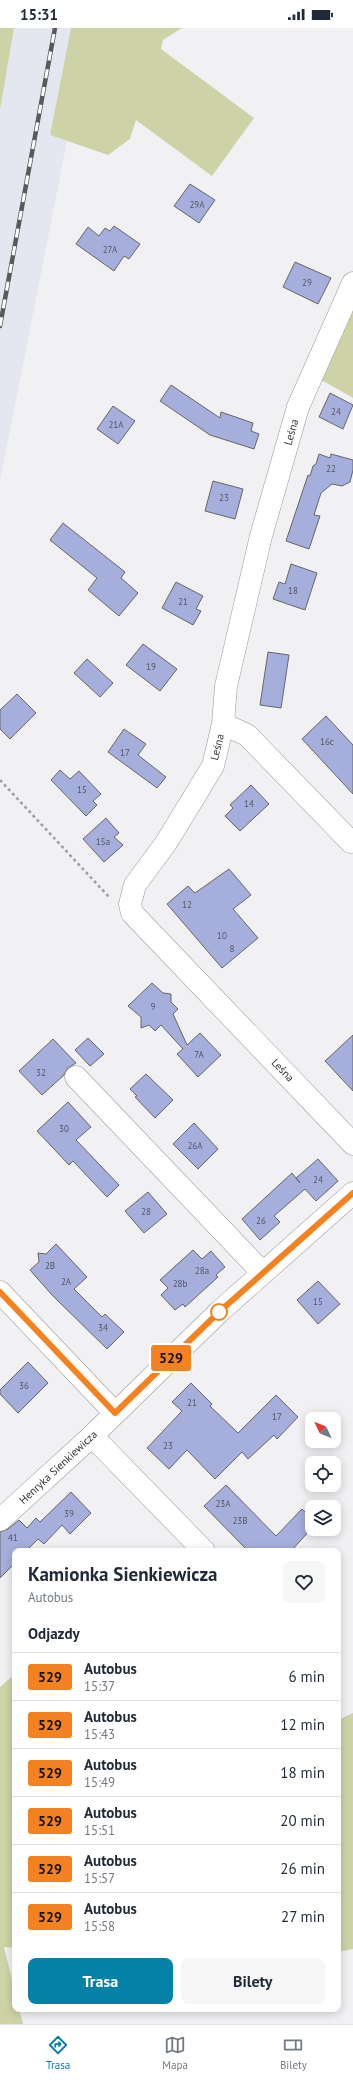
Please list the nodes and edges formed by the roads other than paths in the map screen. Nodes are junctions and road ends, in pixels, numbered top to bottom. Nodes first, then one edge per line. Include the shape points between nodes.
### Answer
1 (353, 284) edge
2 (223, 724) junction
3 (351, 842) dead end
4 (76, 1077) dead end
5 (353, 1144) edge
6 (353, 1193) edge
7 (263, 1273) junction
8 (0, 1292) edge
9 (115, 1413) junction
10 (92, 1436) junction
11 (0, 1520) edge
12 (201, 1548) edge

1 - 2 street, Leśna via 298,407 261,536 226,686
2 - 3 street via 247,735
2 - 5 street, Leśna via 213,766 166,843 136,885 130,904 132,913
4 - 7 street
6 - 7 street, Henryka Sienkiewicza
7 - 9 street, Henryka Sienkiewicza
8 - 9 street
9 - 10 street, Henryka Sienkiewicza
10 - 11 street, Henryka Sienkiewicza
10 - 12 street

